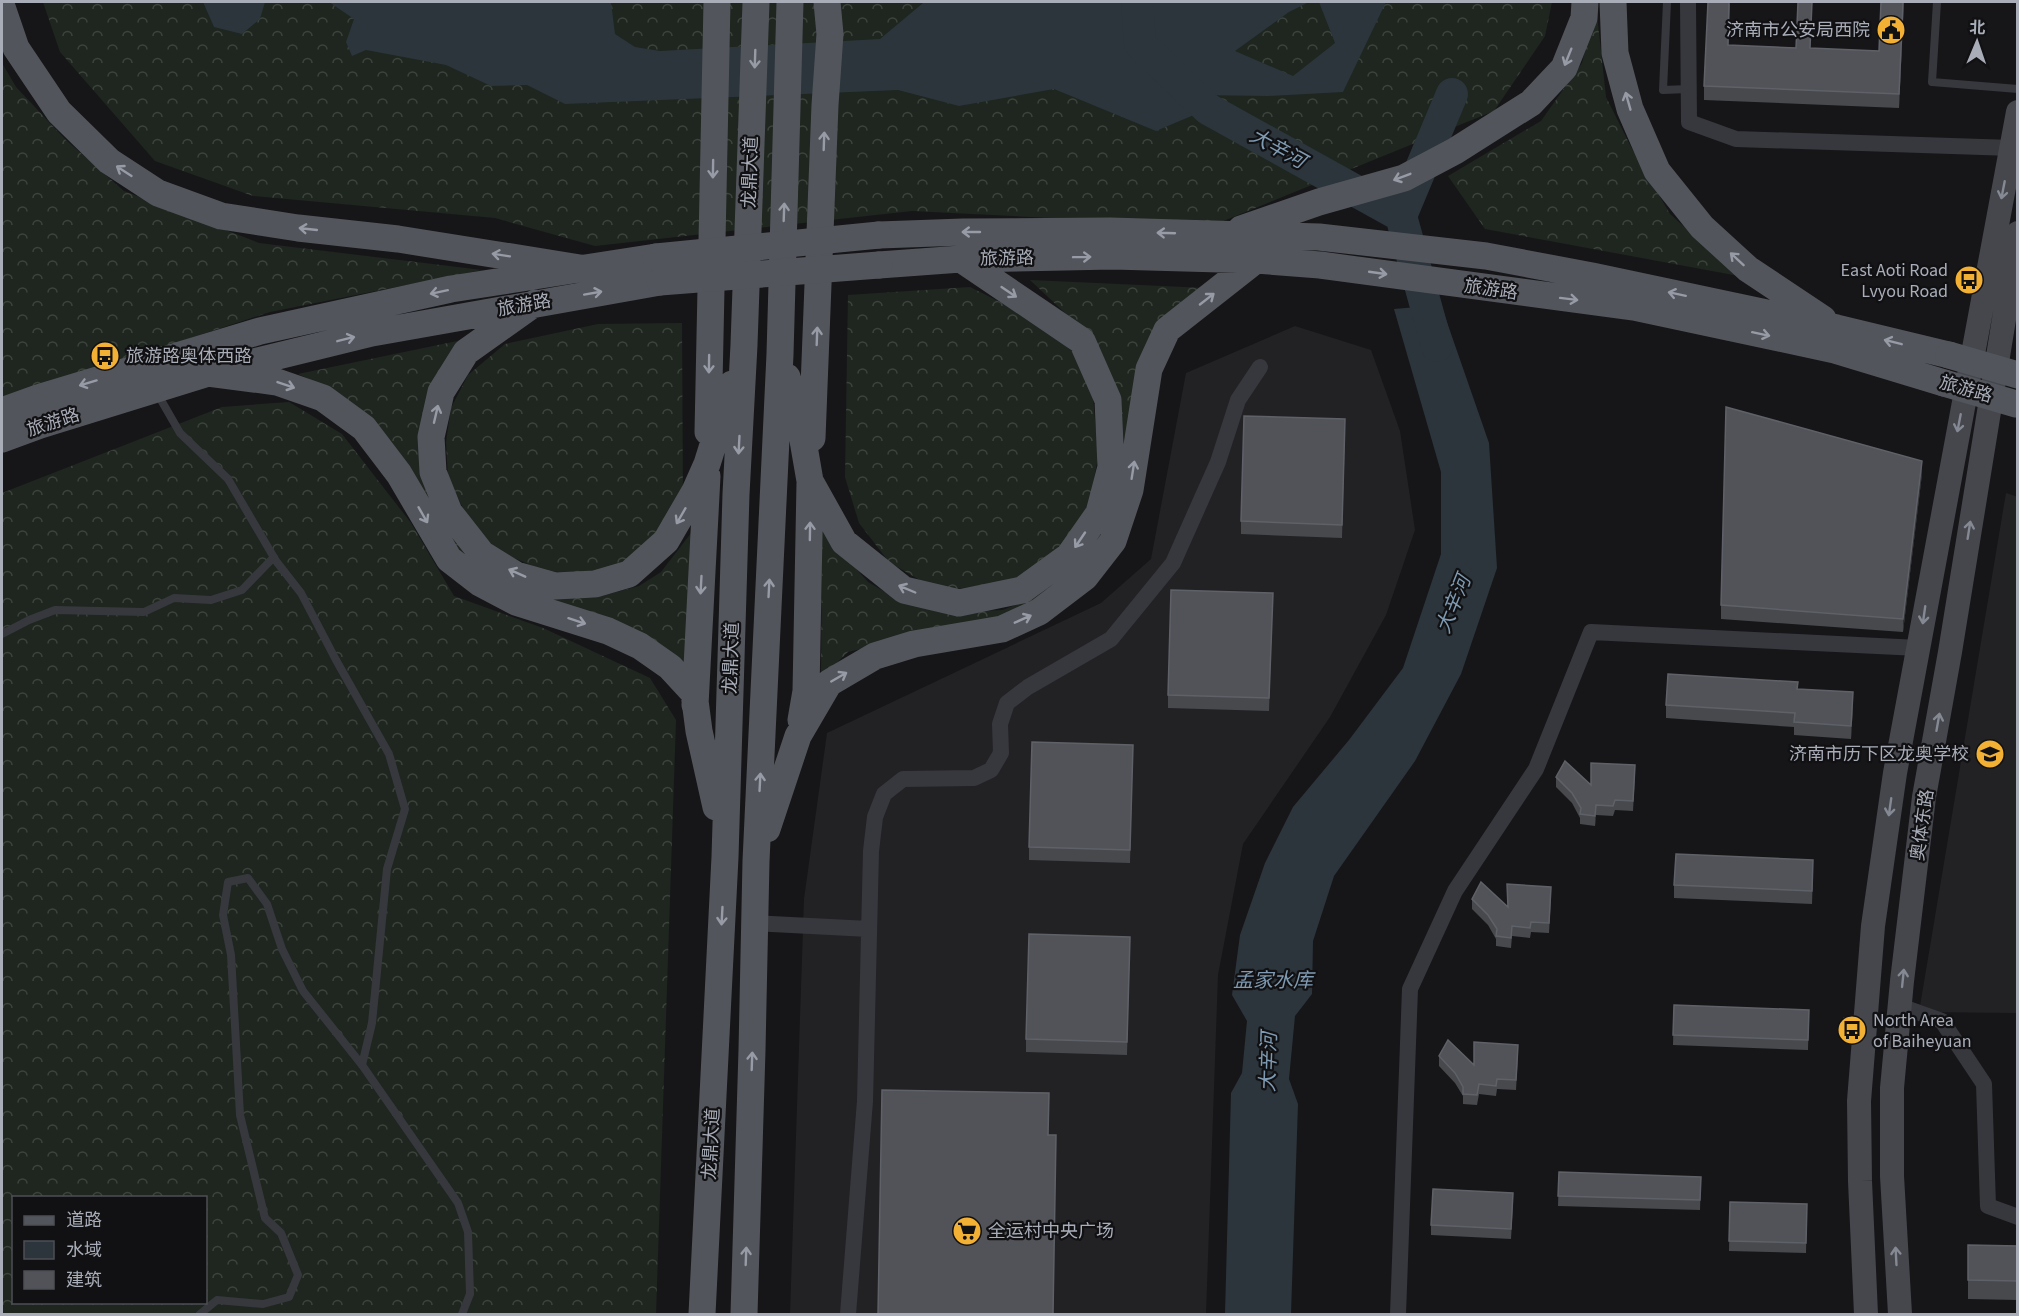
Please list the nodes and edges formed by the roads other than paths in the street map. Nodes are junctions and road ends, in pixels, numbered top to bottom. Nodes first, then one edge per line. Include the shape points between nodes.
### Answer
1 (756, 2) edge
2 (790, 2) edge
3 (827, 2) edge
4 (1585, 2) edge
5 (1613, 2) edge
6 (1667, 2) edge
7 (1688, 2) edge
8 (1937, 2) edge
9 (717, 5) edge
10 (2, 7) edge
11 (824, 35) junction
12 (723, 41) junction
13 (2018, 88) edge
14 (1688, 89) junction
15 (791, 104) junction
16 (2018, 112) edge
17 (749, 121) junction
18 (2014, 149) edge
19 (2018, 233) edge
20 (1224, 235) junction
21 (961, 259) junction
22 (1256, 260) junction
23 (580, 268) junction
24 (658, 270) junction
25 (535, 303) junction
26 (1837, 328) junction
27 (744, 345) junction
28 (780, 354) junction
29 (1260, 367) dead end
30 (208, 373) junction
31 (2018, 375) edge
32 (155, 390) junction
33 (2017, 404) edge
34 (2, 411) edge
35 (2, 439) edge
36 (707, 464) junction
37 (810, 481) junction
38 (273, 557) junction
39 (2, 634) edge
40 (1919, 648) junction
41 (695, 706) junction
42 (798, 736) junction
43 (725, 857) junction
44 (756, 861) junction
45 (754, 924) junction
46 (869, 929) junction
47 (1900, 1006) junction
48 (362, 1065) junction
49 (2018, 1217) edge
50 (200, 1314) edge
51 (462, 1314) edge
52 (702, 1314) edge
53 (744, 1314) edge
54 (848, 1314) edge
55 (1398, 1314) edge
56 (1866, 1314) edge
57 (1900, 1314) edge

1 -> 17 main road, 龙鼎大道
2 - 15 main road, 龙鼎大道
3 - 11 main road
4 -> 20 main road via 1584,18 1564,68 1531,103 1455,151 1404,177
26 -> 5 main road via 1748,269 1702,227 1657,171 1630,109 1615,53
6 - 14 lane via 1663,90
7 - 14 street
8 - 13 lane via 1932,82
9 - 12 main road
23 -> 10 main road via 221,216 158,193 109,161 59,112 16,48
11 - 15 main road
37 -> 11 main road via 825,105
12 - 17 main road
12 -> 36 main road via 714,111
14 - 18 street via 1689,122 1736,139
28 -> 15 main road, 龙鼎大道
16 - 18 main road
17 - 27 main road, 龙鼎大道
18 -> 40 main road
47 -> 19 main road, 奥体东路 via 1924,797
20 -> 24 main road, 旅游路, bridge via 1110,231 879,235
26 -> 20 main road, 旅游路 via 1486,256 1319,237
21 -> 22 main road, 旅游路 via 1113,256
21 - 24 main road, 旅游路, bridge via 879,265
21 -> 37 main road via 1082,341 1108,400 1111,467 1098,513 1069,556 1022,590 959,603 904,590 844,542
22 -> 33 main road, 旅游路, bridge via 1634,307 1835,350
42 -> 22 main road via 830,682 875,656 914,644 1002,628 1039,612 1085,577 1113,541 1130,490 1149,369 1167,330
23 - 24 main road, 旅游路
23 -> 34 main road, 旅游路 via 451,289 260,331
25 -> 24 main road, 旅游路
30 -> 25 main road, 旅游路 via 372,333
36 -> 25 main road via 666,541 629,574 595,584 555,586 516,574 482,554 449,512 433,472 430,437 441,392 466,352
31 -> 26 main road, 旅游路, bridge
27 - 36 main road
27 -> 43 main road, 龙鼎大道
28 - 37 main road via 800,423
44 -> 28 main road, 龙鼎大道
29 - 46 street via 1238,400 1218,462 1173,563 1111,639 1007,703 1000,724 1000,753 991,770 974,778 903,779 884,794 875,817 871,851
30 - 32 main road, 旅游路
30 -> 41 main road via 277,382 323,398 364,428 399,474 449,559 480,583 516,602 608,631 640,646 670,667 693,693
32 - 35 main road, 旅游路
32 - 38 lane via 180,433 228,479
36 -> 41 main road
42 -> 37 main road via 806,691
38 - 39 lane via 242,590 211,600 174,598 144,612 55,610
38 - 48 lane via 301,593 389,754 405,809 387,869 372,1023
40 - 55 street via 1591,632 1536,769 1455,891 1410,989
40 -> 56 main road via 1895,773 1873,926 1864,1032 1859,1101
41 - 43 main road
42 - 44 main road
43 -> 52 main road, 龙鼎大道
44 - 45 main road, 龙鼎大道
45 - 46 street
53 -> 45 main road, 龙鼎大道
46 - 54 street via 865,1101
47 - 49 street via 1942,1021 1984,1084 1988,1206
57 -> 47 main road, 奥体东路 via 1892,1176 1892,1088
48 - 50 lane via 303,991 282,949 267,904 248,878 228,882 223,915 231,955 240,1115 265,1218 281,1233 298,1275 289,1297 263,1304 217,1300
48 - 51 lane via 458,1203 468,1232 470,1294

